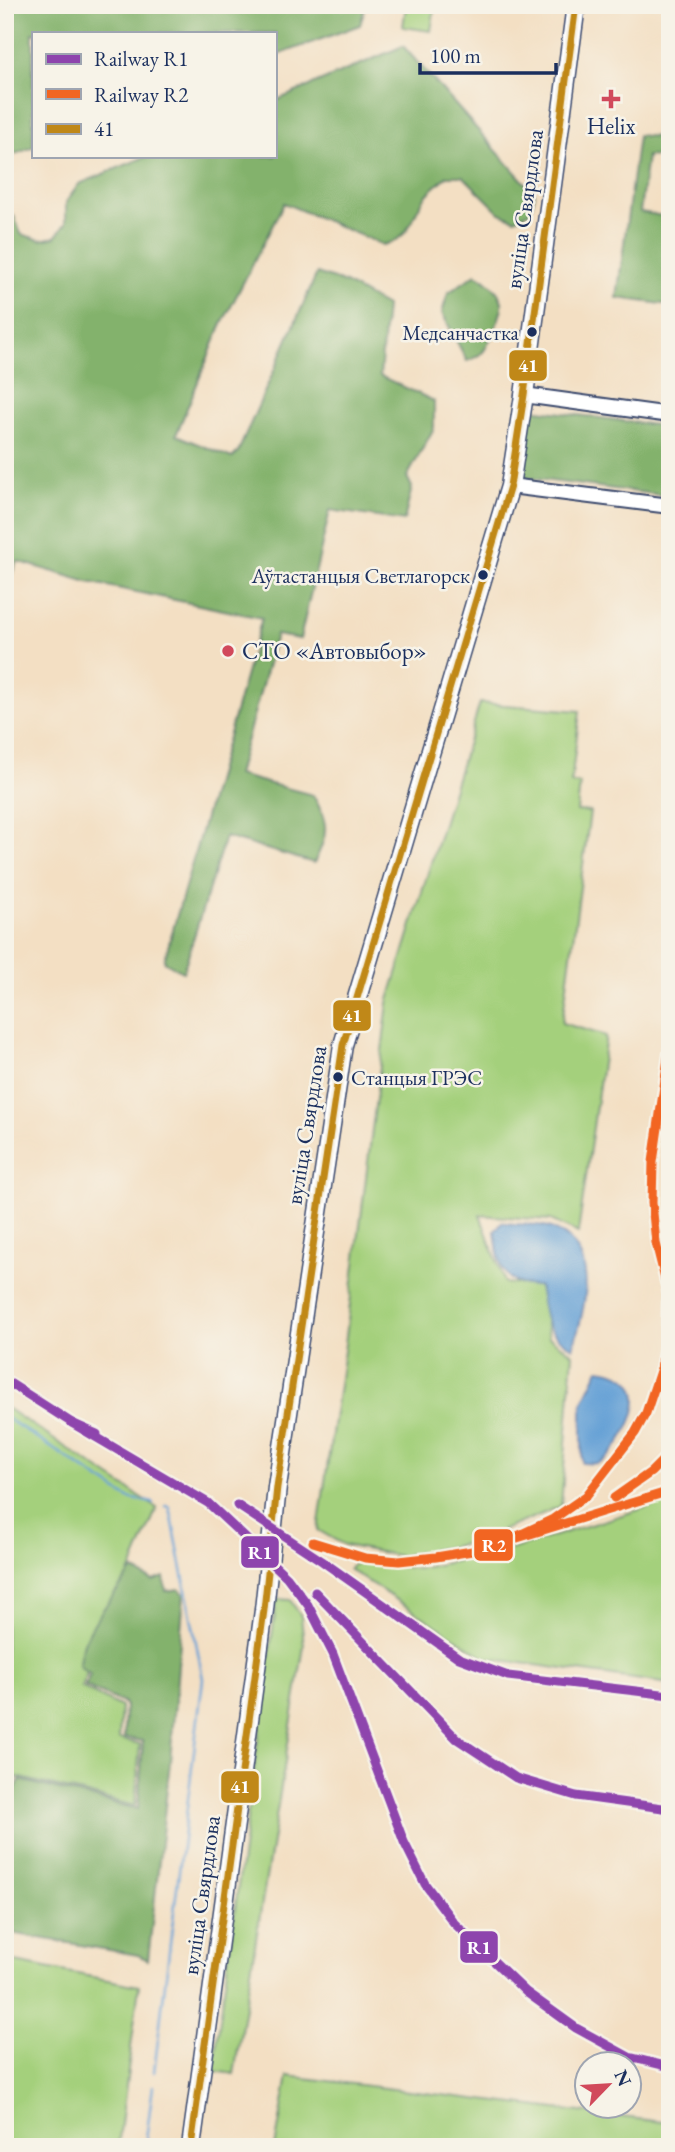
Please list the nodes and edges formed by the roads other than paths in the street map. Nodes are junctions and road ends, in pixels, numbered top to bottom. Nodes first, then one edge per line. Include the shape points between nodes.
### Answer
1 (576, 5) edge
2 (524, 395) junction
3 (670, 415) edge
4 (510, 486) junction
5 (670, 506) edge
6 (191, 2147) edge

1 - 2 main road, вуліца Свярдлова
2 - 3 street
2 - 4 main road, вуліца Свярдлова
4 - 5 street
4 - 6 main road, вуліца Свярдлова via 342,1045 277,1487

